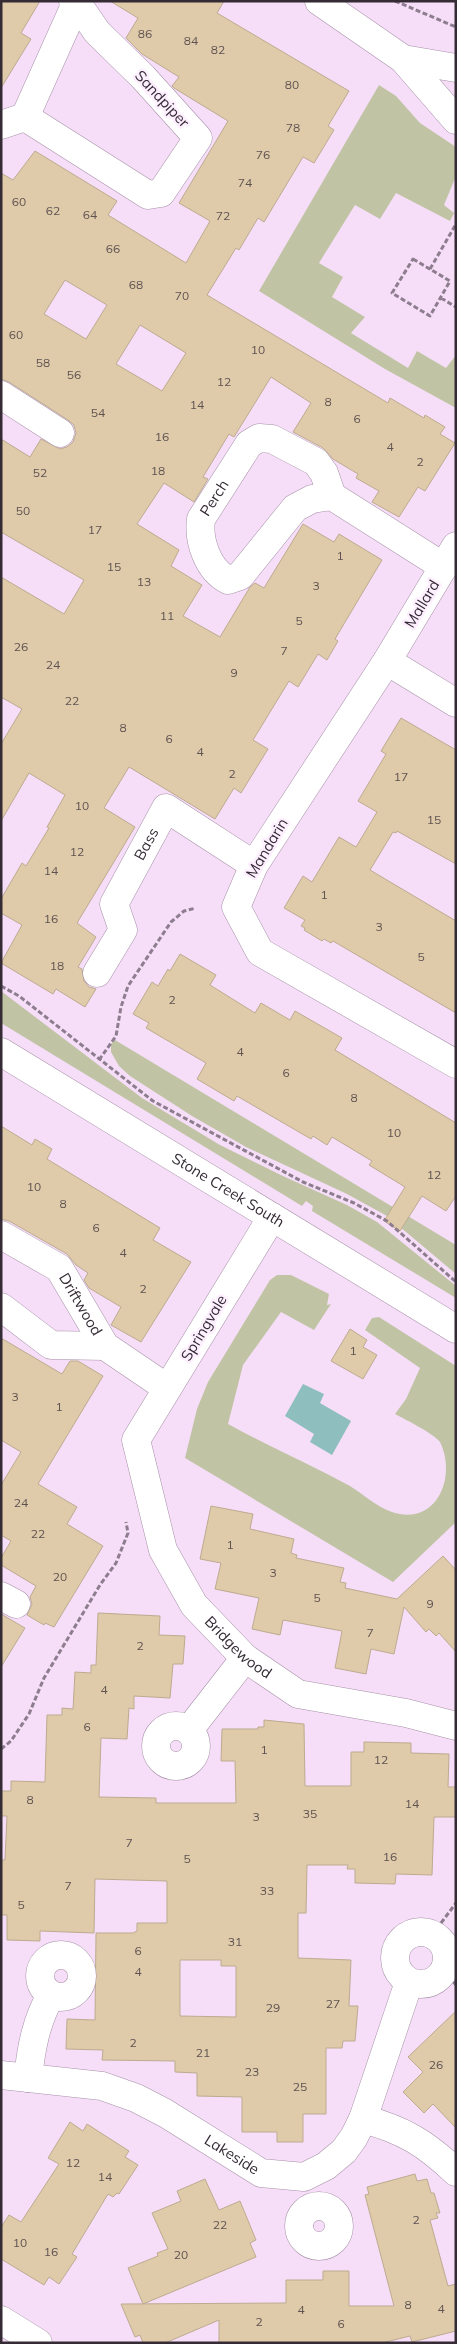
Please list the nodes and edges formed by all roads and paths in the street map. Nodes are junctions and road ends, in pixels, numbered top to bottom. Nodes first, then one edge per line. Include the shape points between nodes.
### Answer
1 (319, 1) edge
2 (395, 1) edge
3 (76, 2) edge
4 (456, 27) edge
5 (404, 59) junction
6 (456, 68) edge
7 (456, 120) edge
8 (13, 121) edge
9 (456, 224) edge
10 (430, 269) junction
11 (441, 298) junction
12 (456, 306) edge
13 (2, 398) edge
14 (60, 433) dead end
15 (332, 496) junction
16 (450, 556) edge
17 (387, 660) junction
18 (456, 703) edge
19 (254, 865) junction
20 (196, 908) dead end
21 (98, 973) dead end
22 (1, 986) edge
23 (1, 1052) edge
24 (99, 1060) junction
25 (456, 1064) edge
26 (272, 1217) junction
27 (1, 1235) edge
28 (456, 1282) edge
29 (1, 1308) edge
30 (456, 1329) edge
31 (105, 1346) junction
32 (167, 1388) junction
33 (136, 1440) joint
34 (125, 1517) dead end
35 (245, 1658) junction
36 (456, 1726) edge
37 (189, 1730) dead end
38 (1, 1749) edge
39 (456, 1903) edge
40 (432, 1935) junction
41 (450, 1977) edge
42 (410, 1982) junction
43 (51, 1995) dead end
44 (1, 2075) edge
45 (28, 2078) junction
46 (362, 2120) junction
47 (456, 2172) edge
48 (304, 2177) junction
49 (314, 2206) dead end
50 (1, 2320) edge
51 (38, 2343) edge

1 - 5 street
2 - 4 path
3 - 8 street, Sandpiper
3 - 8 street, Sandpiper via 97,32 198,138 161,193 148,195
5 - 6 street
5 - 7 street
9 - 10 path
10 - 11 path via 450,281
10 - 11 path via 413,259 392,294 430,316
11 - 12 path
13 - 14 street
15 - 15 street, Perch via 312,499 295,508 240,576 228,580 219,575 202,546 201,520 249,444 260,438 272,438 316,462 324,473
15 - 16 street
16 - 17 street, Mallard
17 - 18 street
17 - 19 street, Mandarin
19 - 21 street, Bass via 166,808 114,904 123,930
19 - 25 street, Mandarin via 236,907 260,952
20 - 24 path via 184,911 171,922 128,986 116,1036
22 - 24 path via 19,996
23 - 26 street, Stone Creek South
24 - 28 path via 152,1102 302,1182 354,1203 387,1221
26 - 30 street, Stone Creek South
26 - 32 street, Springvale
27 - 31 street, Driftwood via 59,1268
29 - 31 street, Driftwood via 51,1345
31 - 32 street, Driftwood
32 - 33 street, Springvale
33 - 35 street, Bridgewood via 163,1550 194,1605
34 - 38 path via 128,1533 116,1563 44,1678 29,1714 12,1741
35 - 36 street, Bridgewood via 298,1694 406,1713
35 - 37 street
39 - 40 path
40 - 41 street via 445,1950
40 - 42 street via 412,1934 397,1947 396,1967
41 - 42 street via 429,1983
42 - 46 street
43 - 45 street via 42,2011 31,2051
44 - 45 street, Lakeside
45 - 48 street, Lakeside via 102,2086 136,2098 261,2173
46 - 47 street via 413,2136
46 - 48 street via 344,2151 326,2166
48 - 49 street
50 - 51 street

